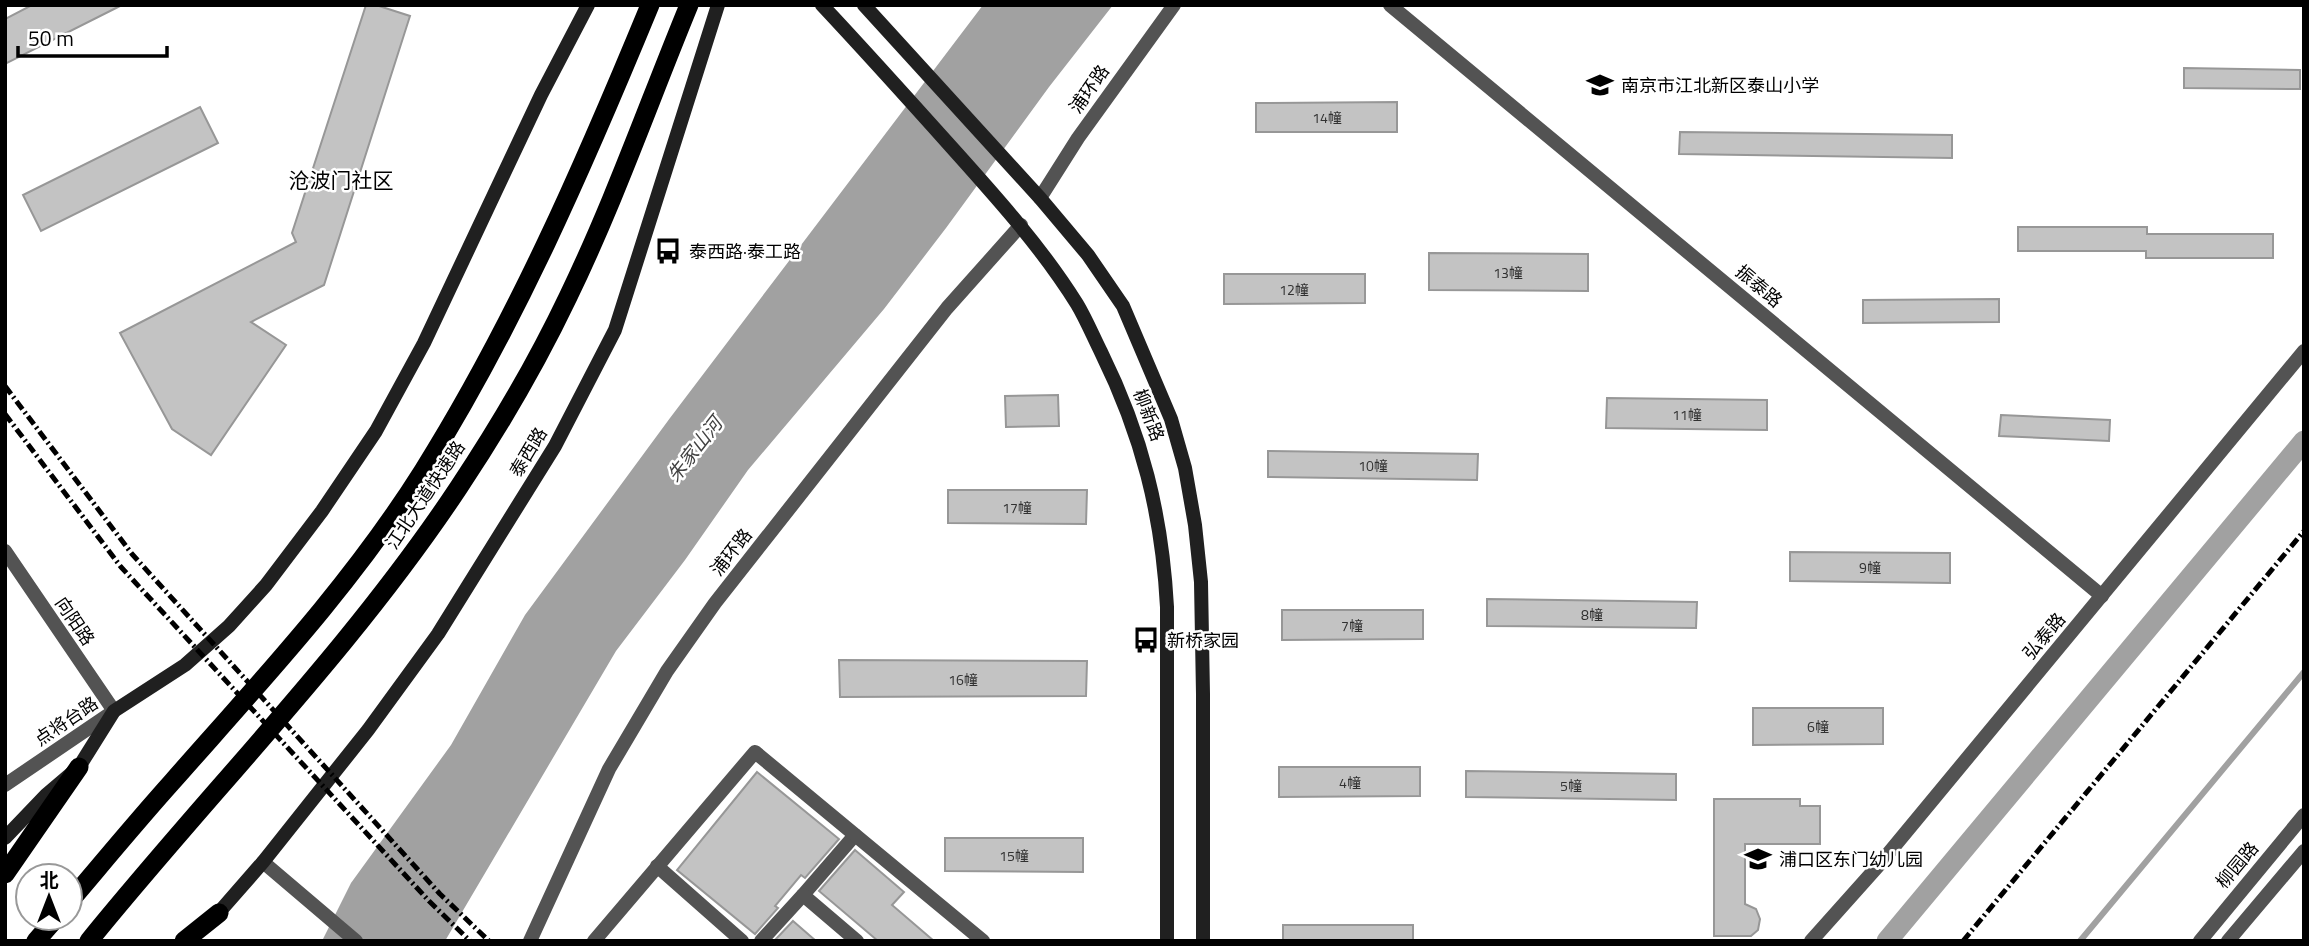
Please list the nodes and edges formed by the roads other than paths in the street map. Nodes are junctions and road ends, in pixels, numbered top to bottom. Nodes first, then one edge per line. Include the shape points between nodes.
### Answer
1 (588, 5) edge
2 (650, 5) edge
3 (689, 5) edge
4 (718, 5) edge
5 (822, 5) edge
6 (864, 5) edge
7 (1174, 5) edge
8 (1390, 5) edge
9 (1040, 198) junction
10 (1021, 225) junction
11 (2304, 351) edge
12 (5, 551) edge
13 (2102, 596) junction
14 (114, 712) junction
15 (79, 767) junction
16 (5, 785) edge
17 (2304, 815) edge
18 (855, 835) junction
19 (5, 838) edge
20 (2304, 851) edge
21 (262, 862) junction
22 (657, 866) junction
23 (5, 874) edge
24 (84, 885) edge
25 (803, 895) junction
26 (219, 912) junction
27 (89, 941) edge
28 (184, 941) edge
29 (195, 941) edge
30 (356, 941) edge
31 (530, 941) edge
32 (594, 941) edge
33 (742, 941) edge
34 (761, 941) edge
35 (857, 941) edge
36 (983, 941) edge
37 (1167, 941) edge
38 (1203, 941) edge
39 (1811, 941) edge
40 (2200, 941) edge
41 (2228, 941) edge

1 - 14 main road via 424,343 368,442 322,511 267,585 229,626 185,665
2 - 24 highway, 江北大道快速路 via 553,233 422,473 290,649
3 - 27 highway, 江北大道快速路 via 568,298 460,485 381,595
4 - 21 main road, 泰西路 via 615,330 555,446 438,634
5 - 10 main road, 柳新路
6 - 9 main road, 柳新路
7 - 9 street, 浦环路
8 - 13 street, 振泰路
9 - 38 main road, 柳新路 via 1123,306 1171,419 1185,468 1201,582
10 - 31 street, 浦环路 via 947,308 715,603 667,671 608,769
10 - 37 main road, 柳新路 via 1077,305 1114,380 1138,438 1159,519 1167,607
11 - 13 street, 弘泰路
12 - 14 street, 向阳路
13 - 39 street, 弘泰路
14 - 15 main road, 点将台路
14 - 16 street, 点将台路
15 - 19 main road, 点将台路
15 - 23 highway
17 - 40 street, 柳园路
18 - 22 street via 755,752
18 - 25 street
18 - 36 street
20 - 41 street
21 - 26 main road
21 - 30 street
22 - 32 street
22 - 33 street
25 - 34 street
25 - 35 street
26 - 28 highway
26 - 29 main road

